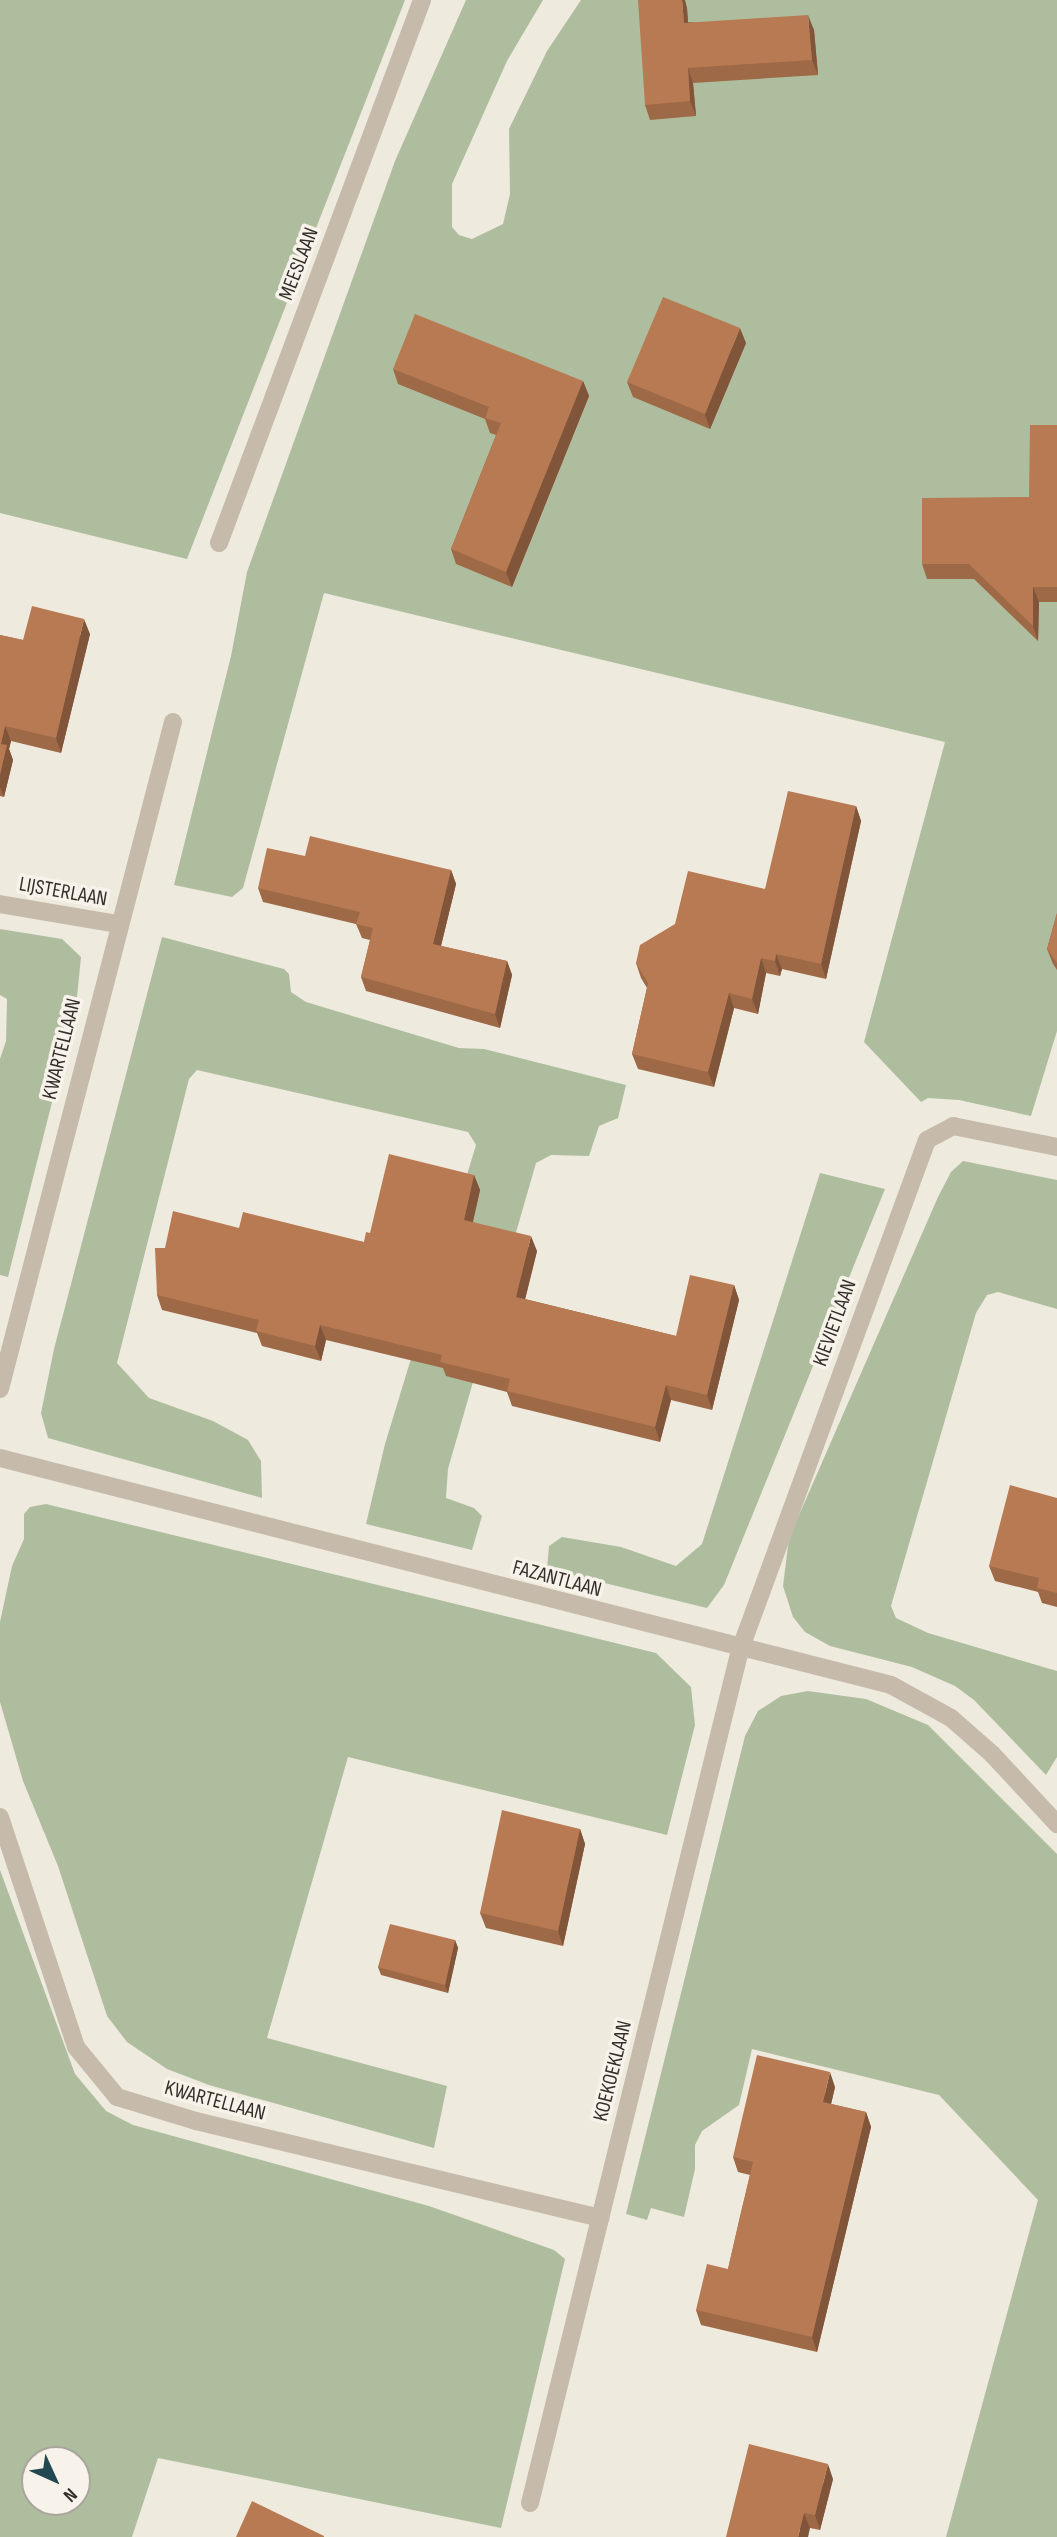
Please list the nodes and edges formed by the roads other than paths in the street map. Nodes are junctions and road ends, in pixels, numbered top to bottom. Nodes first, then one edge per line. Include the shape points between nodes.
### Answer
1 (422, 0) edge
2 (219, 543) dead end
3 (173, 722) dead end
4 (0, 904) edge
5 (118, 924) junction
6 (1057, 1147) edge
7 (0, 1389) edge
8 (0, 1458) edge
9 (740, 1650) junction
10 (0, 1817) edge
11 (1057, 1824) edge
12 (601, 2218) junction
13 (530, 2503) dead end

1 - 2 street, MEESLAAN
3 - 5 street, KWARTELLAAN
4 - 5 street, LIJSTERLAAN
5 - 7 street, KWARTELLAAN
6 - 9 street, KIEVIETLAAN via 953,1126 927,1140
8 - 9 street, FAZANTLAAN
9 - 11 street, FAZANTLAAN via 891,1685 939,1711 992,1754
9 - 12 street, KOEKOEKLAAN
10 - 12 street, KWARTELLAAN via 76,2046 117,2097 196,2121
12 - 13 street, KOEKOEKLAAN

